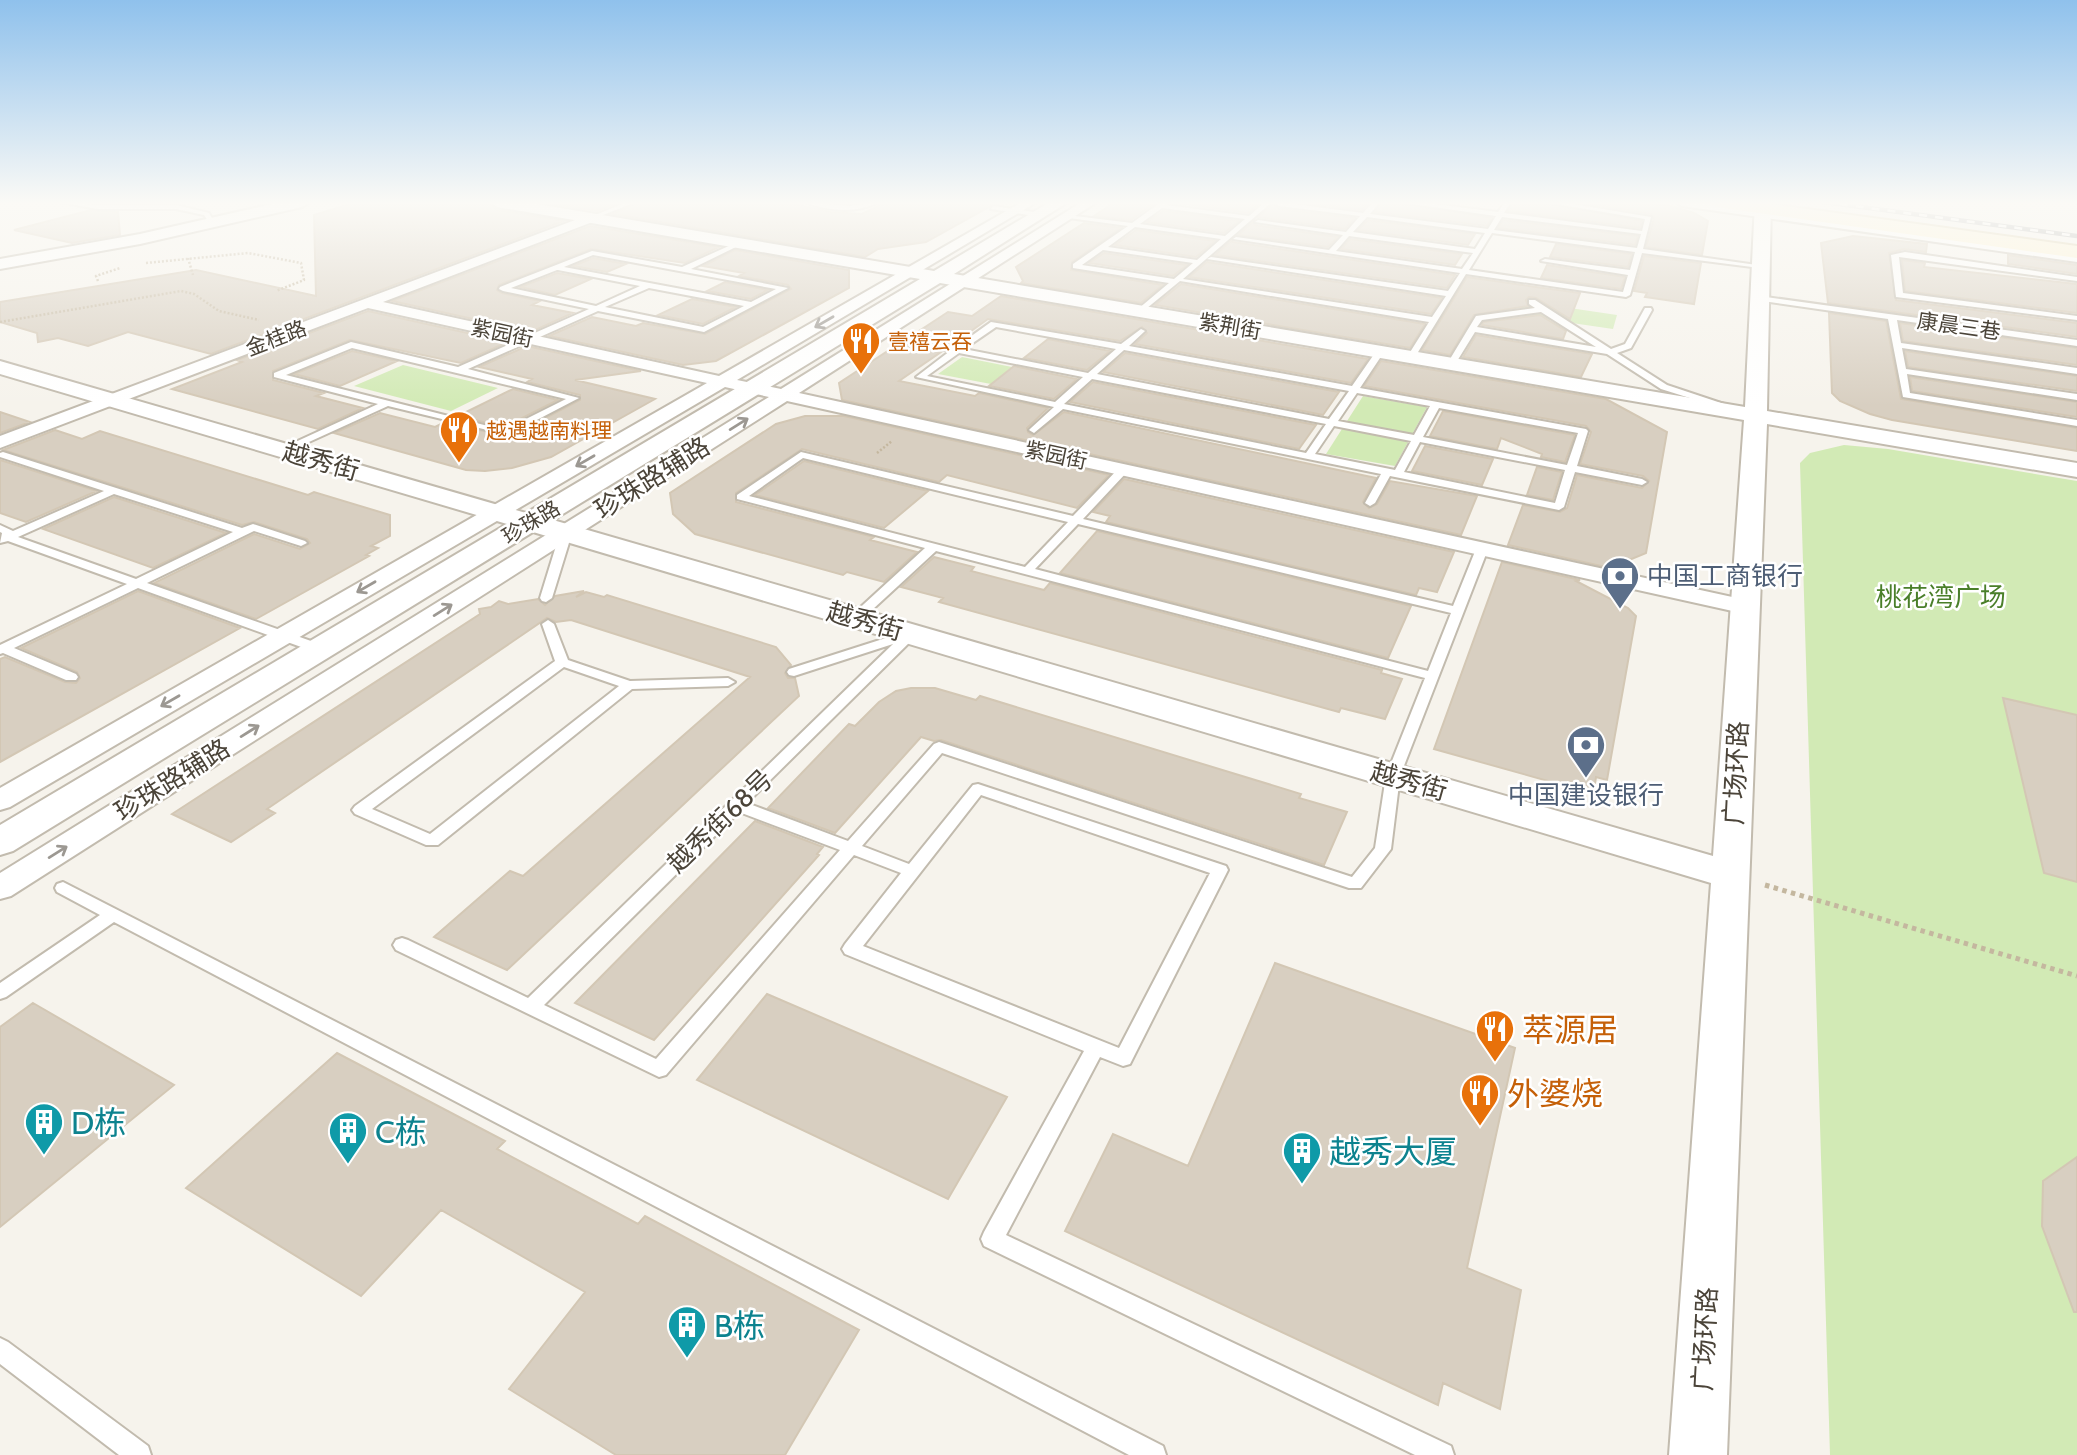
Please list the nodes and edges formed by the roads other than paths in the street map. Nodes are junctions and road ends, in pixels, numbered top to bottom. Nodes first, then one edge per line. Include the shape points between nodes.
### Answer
1 (454, 270) edge
2 (551, 270) edge
3 (568, 270) edge
4 (673, 270) edge
5 (682, 270) edge
6 (899, 270) edge
7 (915, 270) edge
8 (949, 270) edge
9 (977, 270) edge
10 (1101, 270) edge
11 (1191, 270) edge
12 (1283, 270) edge
13 (1449, 270) edge
14 (1541, 270) edge
15 (1610, 270) edge
16 (1634, 270) edge
17 (1760, 270) edge
18 (1896, 270) edge
19 (2013, 270) edge
20 (911, 272) junction
21 (1464, 272) junction
22 (661, 273) dead end
23 (1633, 273) junction
24 (938, 277) junction
25 (2077, 279) edge
26 (965, 281) junction
27 (646, 282) junction
28 (1180, 282) junction
29 (1535, 282) junction
30 (1450, 295) junction
31 (1759, 298) junction
32 (1532, 302) dead end
33 (367, 303) junction
34 (752, 305) junction
35 (596, 308) junction
36 (1543, 309) junction
37 (1648, 310) dead end
38 (1141, 311) junction
39 (1892, 317) junction
40 (2077, 318) edge
41 (1434, 320) junction
42 (1472, 329) junction
43 (1141, 331) dead end
44 (528, 339) junction
45 (909, 341) dead end
46 (2077, 343) edge
47 (1897, 345) junction
48 (1122, 348) junction
49 (958, 351) junction
50 (1380, 352) junction
51 (1610, 352) junction
52 (1411, 357) junction
53 (1451, 364) junction
54 (0, 367) edge
55 (459, 370) junction
56 (1902, 370) junction
57 (2077, 371) edge
58 (1090, 376) junction
59 (722, 381) junction
60 (753, 388) junction
61 (1354, 390) junction
62 (784, 395) junction
63 (2077, 397) edge
64 (112, 400) junction
65 (387, 403) junction
66 (1436, 404) junction
67 (1059, 406) junction
68 (1756, 415) junction
69 (1332, 422) junction
70 (2077, 423) edge
71 (1034, 430) dead end
72 (1418, 439) junction
73 (2, 449) edge
74 (284, 450) junction
75 (1309, 456) junction
76 (1571, 468) junction
77 (1123, 470) junction
78 (2077, 470) edge
79 (1393, 473) junction
80 (1642, 481) dead end
81 (114, 490) junction
82 (1370, 503) dead end
83 (496, 512) junction
84 (1075, 520) junction
85 (530, 523) junction
86 (244, 532) junction
87 (566, 533) junction
88 (3, 535) edge
89 (301, 543) dead end
90 (933, 547) junction
91 (1482, 549) junction
92 (1027, 571) junction
93 (134, 583) junction
94 (546, 598) dead end
95 (1745, 607) junction
96 (1458, 611) junction
97 (856, 618) junction
98 (548, 624) dead end
99 (911, 634) junction
100 (283, 636) junction
101 (1, 649) edge
102 (320, 649) junction
103 (562, 662) junction
104 (793, 672) dead end
105 (1433, 676) junction
106 (71, 677) dead end
107 (728, 682) dead end
108 (629, 685) junction
109 (1393, 776) junction
110 (0, 800) edge
111 (736, 805) junction
112 (0, 842) edge
113 (850, 848) junction
114 (912, 871) junction
115 (1731, 875) junction
116 (0, 888) edge
117 (63, 888) dead end
118 (114, 914) junction
119 (402, 945) dead end
120 (0, 992) edge
121 (530, 1007) junction
122 (1096, 1047) junction
123 (0, 1350) edge
124 (139, 1455) edge
125 (1154, 1455) edge
126 (1441, 1455) edge
127 (1698, 1455) edge

1 - 33 street, 金桂路
2 - 35 lane via 503,289
3 - 27 lane
4 - 22 lane
5 - 34 lane via 784,288
6 - 20 street, 紫荆街
7 - 20 street, 珍珠路辅路
8 - 24 street, 珍珠路
9 - 26 street, 珍珠路辅路
10 - 28 lane
11 - 28 lane
12 - 30 lane
13 - 21 lane
14 - 29 lane
15 - 23 lane
16 - 23 lane
17 - 31 street, 广场环路
18 - 40 lane via 1899,295
19 - 25 lane
20 - 24 street, 紫荆街
20 -> 59 street, 珍珠路辅路
21 - 29 lane
21 - 30 lane
23 - 29 lane via 1626,295
24 - 26 street, 紫荆街
24 - 60 street, 珍珠路
26 - 38 street, 紫荆街
26 - 62 street, 珍珠路辅路
27 - 34 lane
27 - 35 lane
28 - 38 lane
28 - 41 lane
30 - 41 lane
31 - 39 lane, 康晨三巷
31 - 68 street, 广场环路
32 - 36 lane
33 - 44 street, 紫园街
33 - 64 street, 金桂路
34 - 35 lane via 704,330
35 - 44 lane
36 - 42 lane via 1479,318
36 - 51 lane
37 - 51 lane via 1628,346
38 - 50 street, 紫荆街
39 - 46 lane, 康晨三巷
39 - 47 lane
41 - 52 lane
42 - 51 lane
42 - 53 lane
43 - 48 lane
44 - 55 lane
44 - 59 street, 紫园街
45 - 49 lane
47 - 56 lane
47 - 57 lane
48 - 49 lane via 994,324
48 - 58 lane
48 - 61 lane
49 - 58 lane
49 - 67 lane via 920,377
50 - 52 street, 紫荆街
50 - 61 lane
51 - 68 lane via 1664,387
52 - 53 street, 紫荆街
53 - 68 street, 紫荆街
54 - 64 street, 越秀街
55 - 65 lane via 351,345 277,374
55 - 65 lane via 574,398 505,433
56 - 63 lane
56 - 70 lane via 1906,396
58 - 67 lane
58 - 69 lane
59 - 60 street, 紫园街
59 -> 83 street, 珍珠路辅路
60 - 62 street, 紫园街
60 - 85 street, 珍珠路
61 - 66 lane
61 - 69 lane
62 - 77 street, 紫园街
87 -> 62 street, 珍珠路辅路
64 - 73 street, 金桂路
64 - 74 street, 越秀街
65 - 74 lane
66 - 72 lane
66 - 76 lane via 1583,431
67 - 71 lane
67 - 75 lane
68 - 78 street
68 - 95 street, 广场环路
69 - 72 lane
69 - 75 lane
72 - 76 lane
72 - 79 lane
73 - 81 lane
74 - 83 street, 越秀街
75 - 79 lane
76 - 79 lane via 1559,507
76 - 80 lane
77 - 84 lane
77 - 91 street, 紫园街
79 - 82 lane
81 - 86 lane
81 - 88 lane
83 - 85 street, 越秀街
83 -> 100 street, 珍珠路辅路
84 - 90 lane via 801,455 741,497
84 - 92 lane
84 - 96 lane
85 - 87 street, 越秀街
85 - 102 street, 珍珠路
86 - 89 lane via 253,527
86 - 93 lane
87 - 94 lane
87 - 97 street, 越秀街
116 -> 87 street, 珍珠路辅路
88 - 93 lane
90 - 92 lane
90 - 97 lane
91 - 95 street, 紫园街
91 - 96 lane
92 - 105 lane
93 - 100 lane
93 - 101 lane
95 - 115 street, 广场环路
96 - 105 lane
97 - 99 street, 越秀街
98 - 103 lane
99 - 104 lane
99 - 109 street, 越秀街
99 - 111 lane, 越秀街68号
100 - 102 lane
100 -> 110 street, 珍珠路辅路
101 - 106 lane
102 - 112 street, 珍珠路
103 - 108 lane
103 - 108 lane via 360,810 432,841
105 - 109 lane
107 - 108 lane
109 - 113 lane via 1383,849 1355,884 939,747
109 - 115 street, 越秀街
111 - 113 lane
111 - 121 lane, 越秀街68号
113 - 114 lane
113 - 121 lane via 659,1069
114 - 122 lane via 851,949
114 - 122 lane via 978,789 1220,870 1123,1058
115 - 127 street, 广场环路
117 - 118 lane
118 - 120 lane
118 - 125 lane
119 - 121 lane
122 - 126 lane via 992,1240
123 - 124 lane

